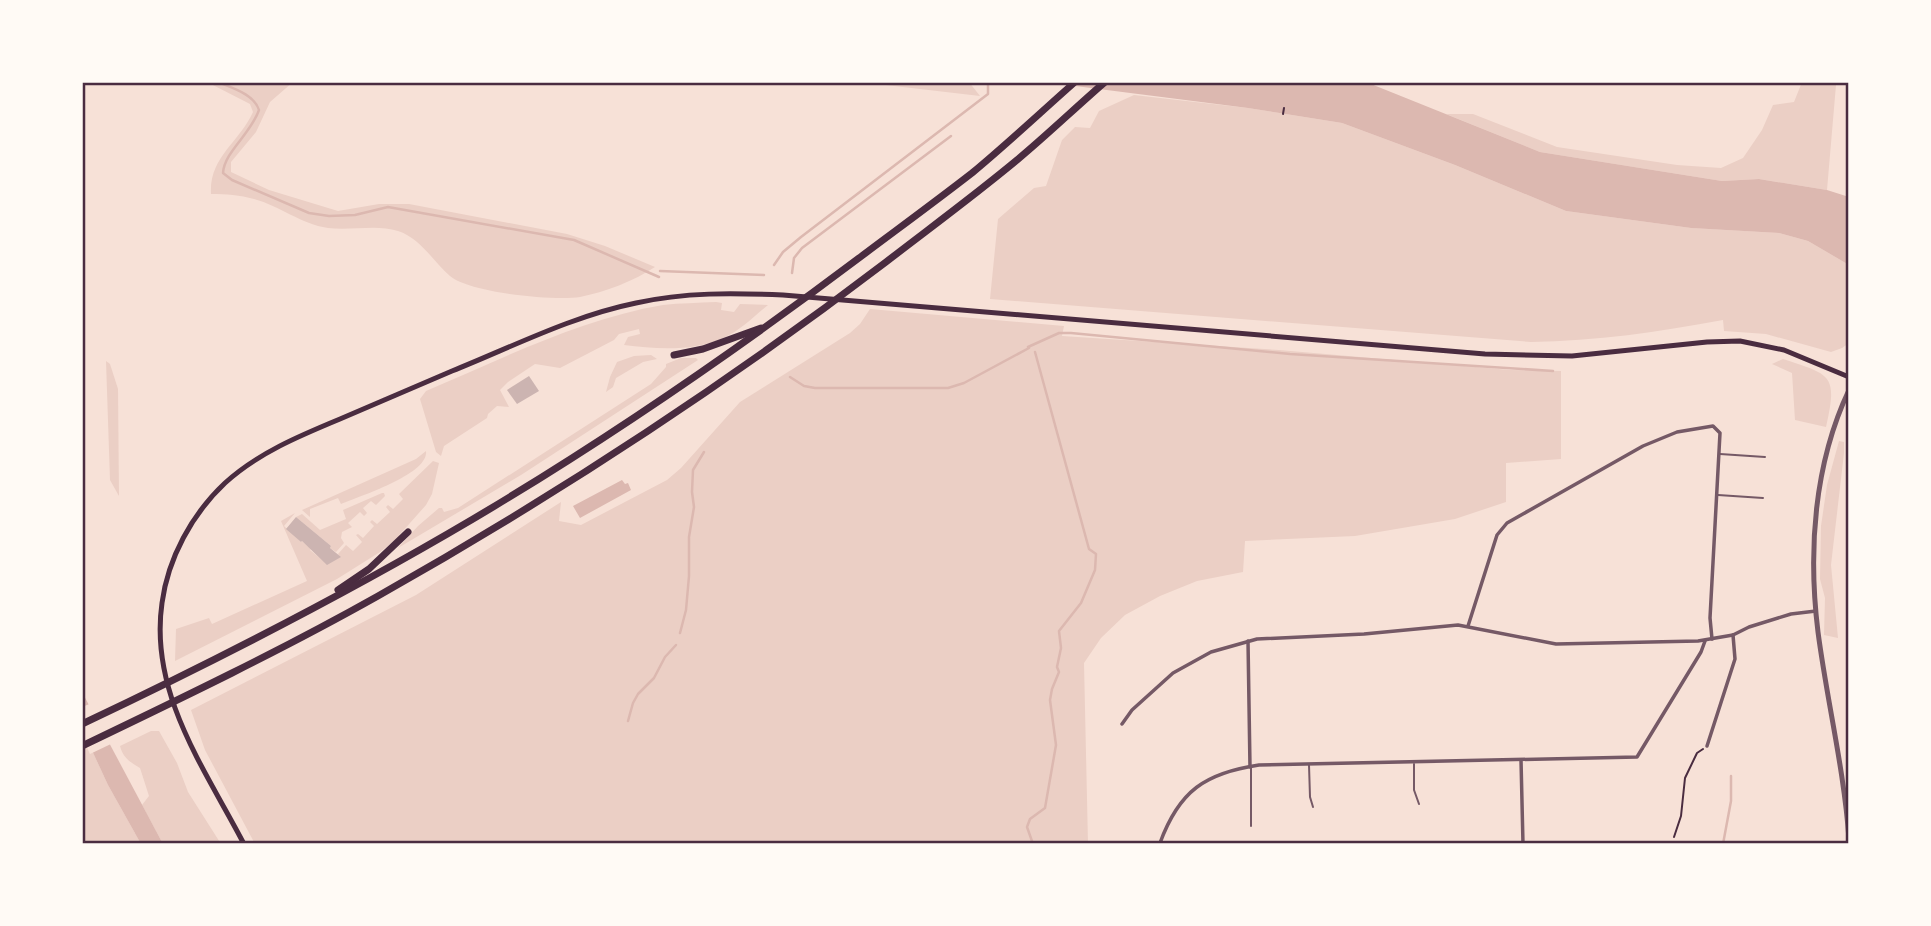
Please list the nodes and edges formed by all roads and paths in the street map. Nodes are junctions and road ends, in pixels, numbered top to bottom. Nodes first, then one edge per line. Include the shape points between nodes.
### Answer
1 (1075, 82) edge
2 (1105, 82) edge
3 (1284, 108) dead end
4 (1283, 114) dead end
5 (771, 324) junction
6 (674, 355) dead end
7 (1849, 377) edge
8 (1849, 390) edge
9 (1719, 454) junction
10 (1765, 457) dead end
11 (1717, 495) junction
12 (1763, 498) dead end
13 (408, 532) dead end
14 (1816, 611) junction
15 (306, 613) junction
16 (1468, 626) junction
17 (1733, 635) junction
18 (1712, 639) junction
19 (1248, 641) junction
20 (1705, 641) junction
21 (82, 723) edge
22 (1122, 724) dead end
23 (82, 746) edge
24 (1707, 746) joint
25 (1521, 760) junction
26 (1414, 763) junction
27 (1308, 764) junction
28 (1251, 766) junction
29 (1419, 804) dead end
30 (1313, 807) dead end
31 (1251, 826) dead end
32 (1849, 839) edge
33 (1160, 843) edge
34 (244, 844) edge
35 (1523, 844) edge
36 (1669, 844) edge

1 - 5 highway via 989,157
2 - 23 highway via 1017,160 852,288 657,426 489,532 340,617
3 - 4 path
5 - 6 highway
5 - 15 highway via 517,492
7 - 34 main road via 1784,351 1740,341 1572,356 1485,354 783,295 688,295 633,303 589,316 411,388 268,452 226,482 206,504 171,565 162,604 164,671 198,761
8 - 14 street via 1822,471 1816,512
9 - 10 lane
9 - 11 street
9 - 16 street via 1717,428 1676,432 1507,523 1497,535
11 - 12 lane
11 - 18 street
13 - 15 highway via 369,569
14 - 17 street via 1791,614
14 - 32 street
15 - 21 highway
16 - 19 street
16 - 20 street via 1556,644
17 - 18 street
17 - 24 street via 1735,659
18 - 20 street
19 - 22 street via 1211,652 1173,673
19 - 28 street
20 - 25 street via 1637,757
24 - 36 path via 1697,753 1685,778 1679,827
25 - 26 street
25 - 35 street
26 - 27 street
26 - 29 lane
27 - 28 street
27 - 30 lane
28 - 31 lane
28 - 33 street via 1210,778 1187,795 1175,808

